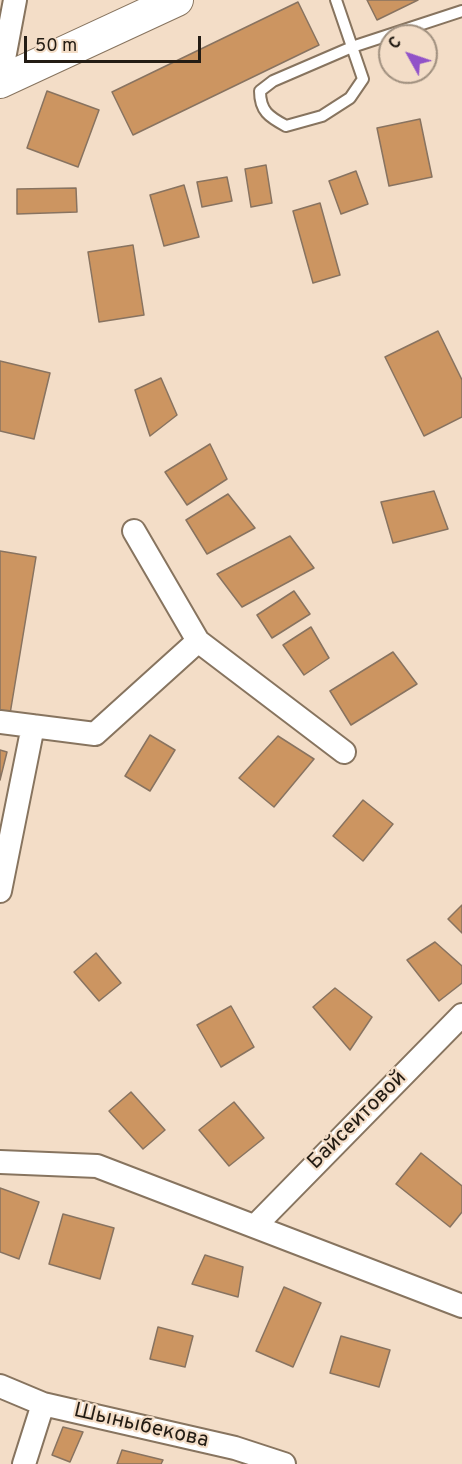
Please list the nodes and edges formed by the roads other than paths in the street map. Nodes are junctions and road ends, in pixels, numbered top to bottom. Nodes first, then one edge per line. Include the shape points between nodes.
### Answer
1 (15, 0) edge
2 (177, 0) edge
3 (336, 0) edge
4 (462, 11) edge
5 (352, 47) junction
6 (0, 81) edge
7 (134, 531) dead end
8 (198, 640) junction
9 (0, 722) edge
10 (33, 726) junction
11 (344, 752) dead end
12 (0, 891) edge
13 (462, 1016) edge
14 (0, 1162) edge
15 (255, 1226) junction
16 (462, 1306) edge
17 (0, 1386) edge
18 (43, 1404) junction
19 (24, 1464) edge
20 (284, 1464) edge

1 - 6 street
2 - 6 main road
3 - 5 lane
4 - 5 lane
5 - 5 lane via 363,78 350,98 322,116 285,126 270,118 260,103 260,91 273,81
7 - 8 street
8 - 10 street via 95,734
8 - 11 street
9 - 10 street
10 - 12 street
13 - 15 street, Байсеитовой
14 - 15 street via 98,1166
15 - 16 street
17 - 18 street, Шыныбекова
18 - 19 street
18 - 20 street, Шыныбекова via 236,1448

